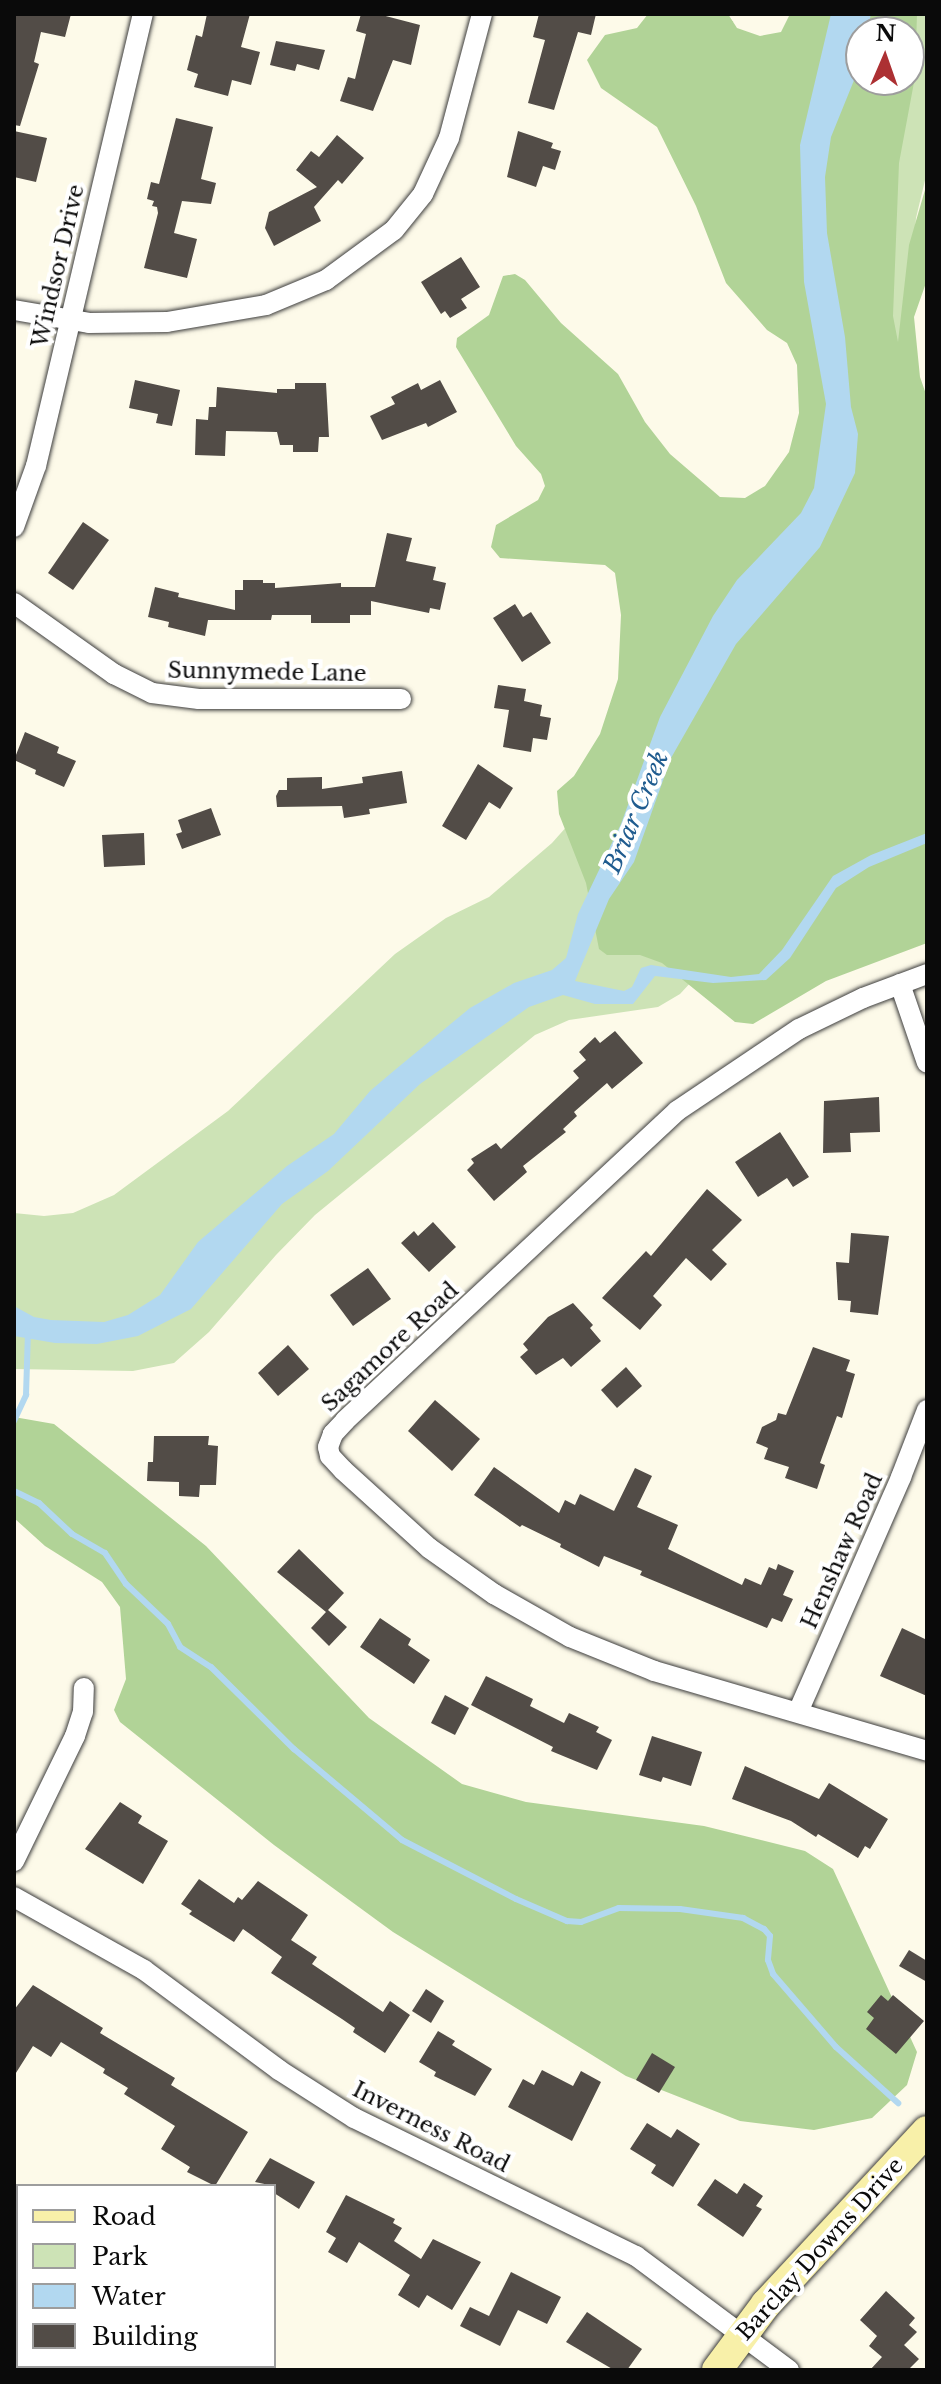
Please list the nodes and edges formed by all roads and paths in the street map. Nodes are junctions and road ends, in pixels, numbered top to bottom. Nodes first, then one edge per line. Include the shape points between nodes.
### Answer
1 (143, 14) edge
2 (482, 14) edge
3 (14, 310) edge
4 (70, 321) junction
5 (14, 527) edge
6 (14, 603) edge
7 (401, 699) dead end
8 (927, 974) edge
9 (900, 984) junction
10 (927, 1063) edge
11 (927, 1410) edge
12 (84, 1688) dead end
13 (798, 1712) junction
14 (927, 1751) edge
15 (14, 1861) edge
16 (14, 1897) edge
17 (927, 2131) edge
18 (743, 2334) junction
19 (717, 2370) edge
20 (789, 2370) edge

1 - 4 street, Windsor Drive
2 - 4 street via 460,104 434,176 408,214 356,260 310,289 246,310 167,322
3 - 4 street
4 - 5 street, Windsor Drive via 36,466
6 - 7 street, Sunnymede Lane via 114,674 152,693 199,699
8 - 9 street, Sagamore Road
9 - 10 street
9 - 13 street, Sagamore Road via 799,1029 677,1111 345,1421 328,1443 332,1458 417,1539 526,1613 624,1661
11 - 13 street, Henshaw Road
12 - 15 street via 75,1736
13 - 14 street, Sagamore Road
16 - 18 street, Inverness Road via 144,1970 354,2118 610,2241
17 - 18 street, Barclay Downs Drive
18 - 19 street, Barclay Downs Drive
18 - 20 street, Inverness Road

